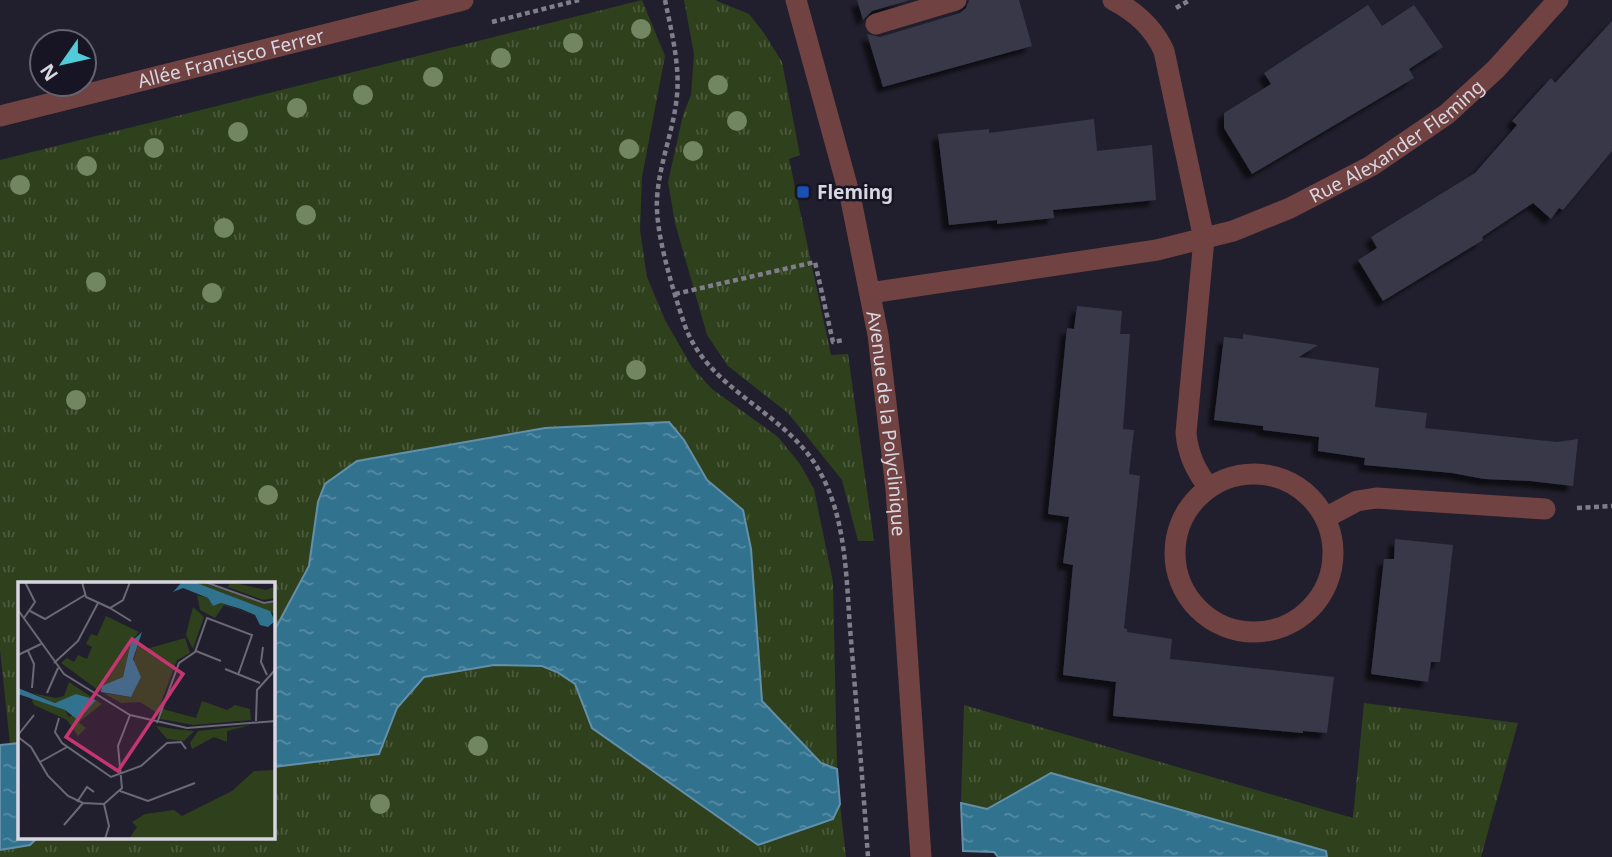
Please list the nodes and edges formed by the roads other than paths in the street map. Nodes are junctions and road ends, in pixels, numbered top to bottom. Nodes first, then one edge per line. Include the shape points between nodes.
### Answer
1 (463, 0) edge
2 (796, 0) edge
3 (956, 0) edge
4 (1113, 0) edge
5 (1558, 0) edge
6 (876, 24) dead end
7 (0, 116) edge
8 (1205, 239) junction
9 (870, 293) junction
10 (1209, 488) junction
11 (1545, 509) dead end
12 (1325, 517) junction
13 (921, 857) edge

1 - 7 street, Allée Francisco Ferrer
2 - 9 street, Avenue de la Polyclinique via 844,172
3 - 6 street
4 - 8 street via 1147,24 1164,51
5 - 8 street, Rue Alexander Fleming via 1472,92 1397,150 1290,208
8 - 9 street, Rue Alexander Fleming via 1128,256
8 - 10 street via 1186,433 1192,462
9 - 13 street, Avenue de la Polyclinique via 896,489
10 - 12 street via 1237,477 1269,475 1297,487
10 - 12 street via 1182,522 1176,565 1194,604 1220,624 1241,631 1283,626 1303,616 1318,600 1329,581 1333,560
11 - 12 street via 1376,498 1357,501

